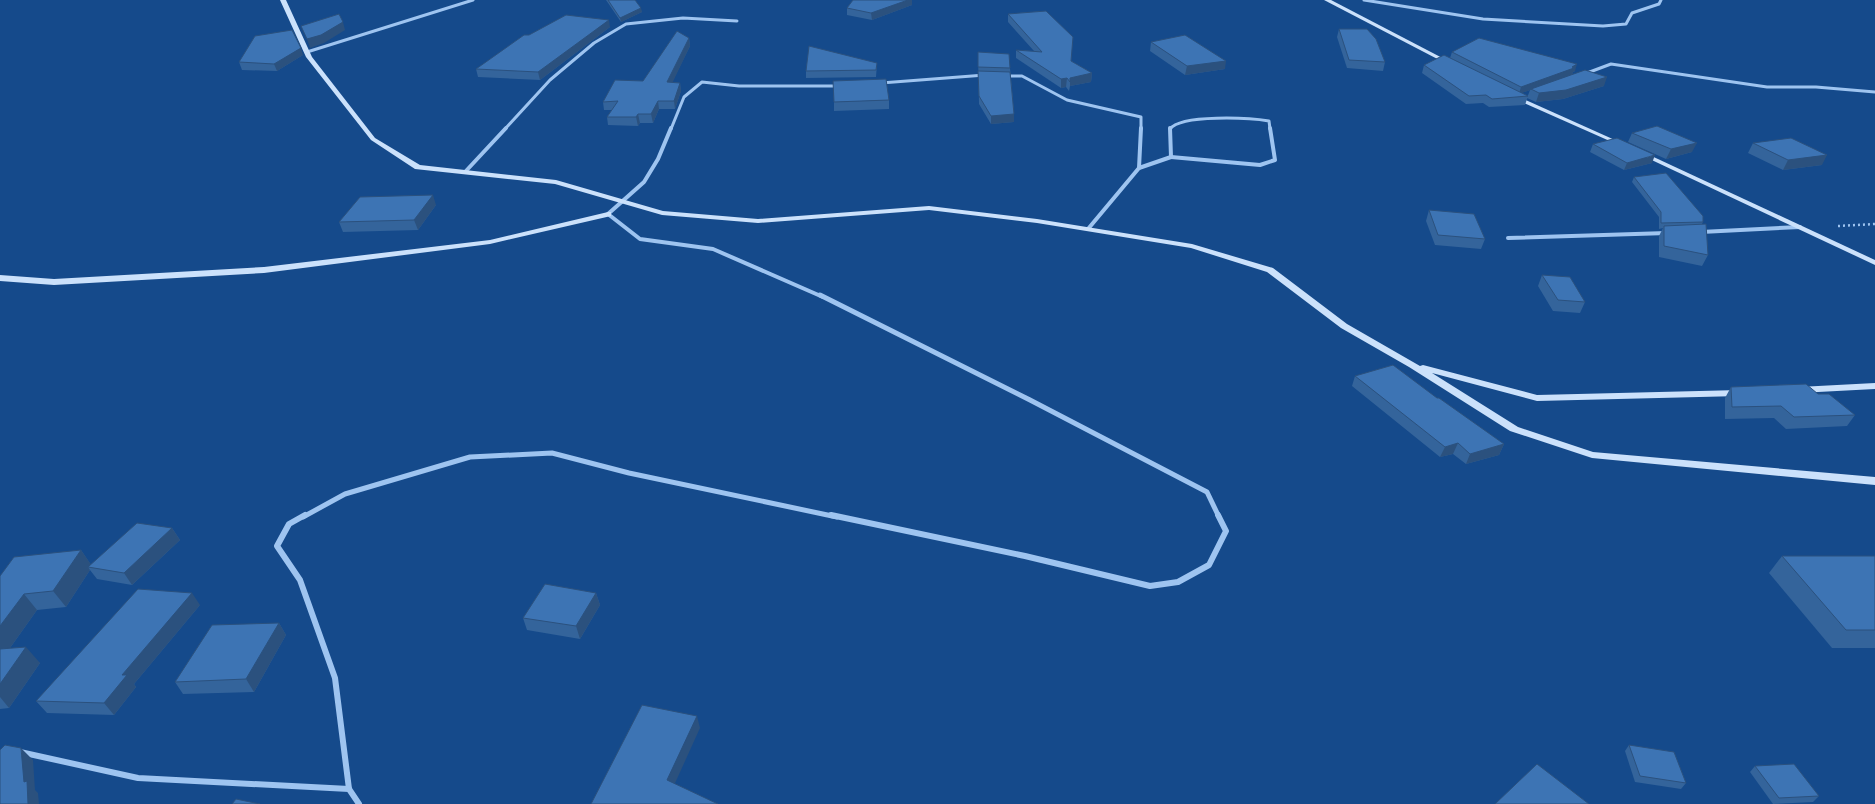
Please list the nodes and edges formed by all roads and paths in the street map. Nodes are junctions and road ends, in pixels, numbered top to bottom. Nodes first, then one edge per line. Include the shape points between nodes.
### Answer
1 (283, 0) edge
2 (473, 0) edge
3 (1327, 0) edge
4 (1364, 0) edge
5 (1660, 0) edge
6 (737, 21) dead end
7 (307, 52) junction
8 (1456, 67) edge
9 (987, 76) edge
10 (1005, 76) edge
11 (1579, 76) edge
12 (877, 83) edge
13 (849, 85) edge
14 (1875, 92) edge
15 (1509, 94) edge
16 (1526, 95) edge
17 (1518, 98) junction
18 (1171, 157) junction
19 (1139, 168) junction
20 (465, 172) junction
21 (621, 201) junction
22 (608, 214) junction
23 (1800, 227) junction
24 (1088, 229) junction
25 (1692, 232) edge
26 (1673, 233) edge
27 (1508, 238) dead end
28 (1875, 263) edge
29 (0, 278) edge
30 (1412, 365) junction
31 (1875, 386) edge
32 (1787, 391) edge
33 (1748, 393) edge
34 (1875, 481) edge
35 (9, 750) edge
36 (349, 789) junction
37 (359, 804) edge

1 - 7 street
2 - 7 street
3 - 8 street
4 - 5 street via 1483,19 1603,26 1626,24 1632,13 1659,4
6 - 20 street via 683,18 626,24 594,43 550,80
7 - 20 street via 373,139 418,167
9 - 12 street
10 - 19 street via 1022,76 1067,100 1141,117
11 - 14 street via 1611,64 1767,87
13 - 21 street via 739,86 702,82 684,97 658,159 644,182
15 - 17 street
16 - 17 street
17 - 23 street
18 - 18 street via 1260,165 1275,160 1269,121 1252,117 1182,122 1170,127
18 - 19 street
19 - 24 street
20 - 21 street via 556,182
21 - 22 street
21 - 24 street via 662,212 758,221 929,208
22 - 29 street via 490,242 264,270 54,282
22 - 36 street via 640,239 713,249 806,289 1030,400 1207,492 1226,531 1209,565 1178,582 1150,586 1025,556 629,473 552,453 470,458 355,491 289,524 277,546 300,580 335,678
23 - 25 street
23 - 28 street
24 - 30 street via 1192,246 1270,270 1344,326
26 - 27 street
30 - 33 street via 1537,398
30 - 34 street via 1514,429 1592,455
31 - 32 street
35 - 36 street via 138,778
36 - 37 street

